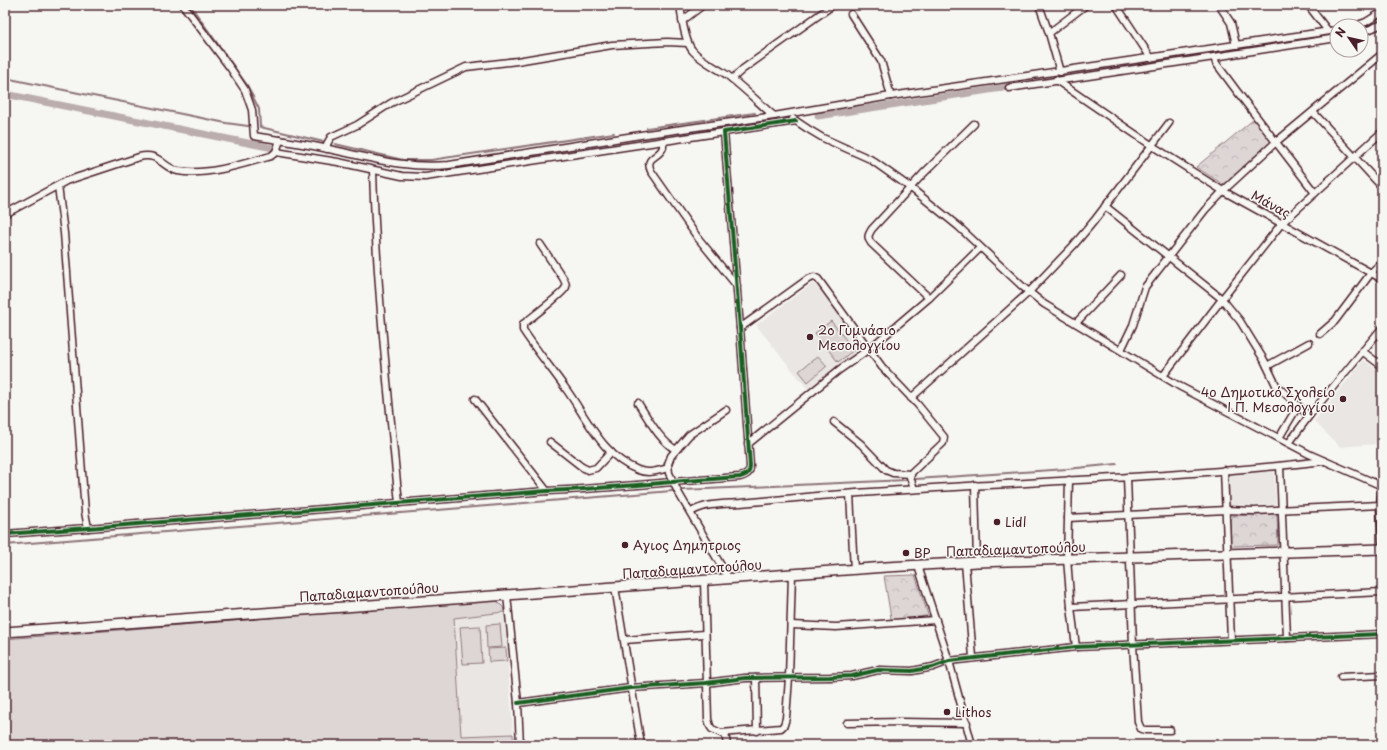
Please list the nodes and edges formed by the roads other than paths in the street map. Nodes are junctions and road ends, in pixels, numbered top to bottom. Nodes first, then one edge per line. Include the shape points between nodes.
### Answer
1 (183, 5) edge
2 (680, 5) edge
3 (703, 5) edge
4 (833, 5) edge
5 (1039, 5) edge
6 (1086, 5) edge
7 (1116, 5) edge
8 (1218, 5) edge
9 (1308, 5) edge
10 (1382, 12) edge
11 (851, 14) dead end
12 (1369, 20) edge
13 (682, 21) junction
14 (1382, 24) edge
15 (1369, 30) edge
16 (1328, 31) joint
17 (1049, 34) junction
18 (1329, 39) edge
19 (688, 43) junction
20 (1236, 45) junction
21 (1382, 54) edge
22 (1214, 57) junction
23 (1151, 58) junction
24 (1060, 72) junction
25 (732, 79) junction
26 (1056, 80) junction
27 (1009, 88) dead end
28 (891, 96) junction
29 (1314, 112) junction
30 (789, 114) junction
31 (774, 116) junction
32 (796, 121) junction
33 (1169, 123) dead end
34 (974, 124) dead end
35 (724, 132) junction
36 (1382, 132) edge
37 (280, 140) junction
38 (663, 141) junction
39 (1276, 142) junction
40 (1151, 145) junction
41 (327, 149) junction
42 (276, 152) junction
43 (1355, 156) junction
44 (373, 170) junction
45 (58, 186) junction
46 (1382, 187) edge
47 (911, 188) junction
48 (1224, 191) junction
49 (1315, 193) junction
50 (1106, 206) junction
51 (5, 214) edge
52 (1282, 223) junction
53 (540, 244) dead end
54 (980, 248) junction
55 (1168, 257) junction
56 (1382, 262) edge
57 (1371, 273) junction
58 (1121, 275) dead end
59 (1382, 279) edge
60 (737, 286) junction
61 (1029, 292) junction
62 (929, 298) junction
63 (1222, 299) junction
64 (1076, 323) junction
65 (740, 328) junction
66 (1382, 328) edge
67 (1320, 334) dead end
68 (1309, 343) dead end
69 (869, 349) junction
70 (1121, 350) junction
71 (1362, 351) junction
72 (1267, 366) junction
73 (1382, 366) edge
74 (1163, 376) junction
75 (911, 398) junction
76 (475, 400) dead end
77 (638, 403) dead end
78 (1298, 406) junction
79 (726, 410) dead end
80 (1309, 416) junction
81 (834, 422) dead end
82 (1278, 438) junction
83 (550, 442) dead end
84 (1289, 443) junction
85 (748, 444) junction
86 (676, 450) junction
87 (611, 452) junction
88 (1324, 461) junction
89 (1280, 466) junction
90 (668, 468) junction
91 (1224, 470) junction
92 (911, 474) junction
93 (1127, 477) junction
94 (1070, 480) junction
95 (674, 481) junction
96 (975, 485) junction
97 (1382, 486) edge
98 (914, 489) junction
99 (547, 491) junction
100 (850, 494) junction
101 (399, 503) junction
102 (1380, 505) junction
103 (1282, 509) junction
104 (1226, 510) junction
105 (691, 512) junction
106 (1128, 515) junction
107 (1068, 518) junction
108 (88, 528) junction
109 (5, 534) edge
110 (1382, 541) edge
111 (1382, 549) edge
112 (1283, 552) junction
113 (1227, 554) junction
114 (1129, 558) junction
115 (1067, 560) junction
116 (977, 562) junction
117 (965, 564) junction
118 (918, 566) junction
119 (854, 570) junction
120 (792, 574) junction
121 (729, 579) junction
122 (704, 581) junction
123 (615, 587) junction
124 (1382, 592) edge
125 (507, 595) junction
126 (1285, 596) junction
127 (1230, 599) junction
128 (1132, 604) junction
129 (1071, 607) junction
130 (936, 620) junction
131 (792, 625) junction
132 (5, 632) edge
133 (704, 634) junction
134 (1382, 634) edge
135 (1287, 638) junction
136 (625, 640) junction
137 (1231, 640) junction
138 (1132, 645) junction
139 (1076, 647) junction
140 (973, 657) junction
141 (949, 661) junction
142 (1382, 675) edge
143 (756, 678) junction
144 (789, 678) junction
145 (1341, 678) dead end
146 (706, 683) junction
147 (632, 688) junction
148 (518, 703) junction
149 (847, 724) dead end
150 (967, 724) junction
151 (1170, 730) dead end
152 (757, 731) junction
153 (725, 733) junction
154 (520, 745) edge
155 (641, 745) edge
156 (727, 745) edge
157 (972, 745) edge

1 - 37 street via 245,90 252,110 254,136
2 - 13 street
3 - 13 street
4 - 25 street via 742,69
5 - 17 street
6 - 17 street
7 - 23 street
8 - 20 street via 1231,23
9 - 16 street
10 - 12 street
11 - 28 street via 881,61
13 - 19 street
14 - 15 street
16 - 20 street
17 - 24 street
18 - 22 street
19 - 25 street via 700,57
19 - 41 street via 617,44 466,68 391,103 357,125 331,137
20 - 23 street
21 - 29 street
22 - 26 street
22 - 39 street
23 - 24 street
24 - 28 street
25 - 31 street
26 - 27 street
26 - 40 street, Μάνας
28 - 30 street
29 - 39 street
29 - 43 street
30 - 31 street
30 - 32 street
31 - 41 street via 438,166 405,166
32 - 35 street
32 - 47 street via 823,138 870,158
33 - 40 street
34 - 47 street
35 - 38 street
35 - 60 street
36 - 43 street
37 - 41 street
37 - 42 street
38 - 44 street via 436,176 410,177
38 - 60 street via 662,150 650,162 651,171 698,238
39 - 48 street
39 - 49 street
40 - 48 street, Μάνας
40 - 50 street
42 - 44 street
42 - 45 street via 270,156 203,172 177,170 153,156 146,155 86,174
43 - 46 street
43 - 49 street
44 - 101 street via 382,331
45 - 51 street
45 - 108 street
47 - 54 street
47 - 62 street via 872,229 868,237 881,253
48 - 52 street, Μάνας
48 - 55 street via 1200,216
49 - 52 street
50 - 55 street
50 - 61 street via 1080,239
52 - 57 street, Μάνας
52 - 63 street
53 - 87 street via 566,284 559,296 523,324 523,330
54 - 61 street
54 - 62 street
55 - 63 street
55 - 70 street via 1145,286
56 - 57 street
57 - 59 street, Μάνας
57 - 67 street via 1335,321
58 - 64 street
60 - 65 street
61 - 64 street
61 - 75 street
62 - 69 street
63 - 72 street via 1240,321
63 - 74 street
64 - 70 street
65 - 69 street via 814,276 820,280
65 - 85 street
66 - 71 street
68 - 72 street
69 - 75 street
69 - 85 street via 839,370
70 - 74 street
71 - 73 street
71 - 80 street
72 - 78 street via 1279,388
74 - 82 street
75 - 92 street via 944,438
76 - 99 street
77 - 86 street via 661,436
78 - 80 street
78 - 82 street
79 - 86 street via 691,432
80 - 84 street
81 - 92 street via 888,471
82 - 84 street
83 - 87 street via 588,470 596,468
84 - 88 street
85 - 95 street via 750,468 747,475
86 - 90 street via 668,461
87 - 90 street via 639,470 653,472
88 - 89 street
88 - 97 street
89 - 91 street
89 - 103 street
90 - 95 street
91 - 93 street
91 - 104 street
92 - 98 street
93 - 94 street
93 - 106 street
94 - 96 street
94 - 107 street
95 - 99 street via 613,488
95 - 105 street
96 - 98 street
96 - 116 street
97 - 102 street
98 - 100 street
99 - 101 street
100 - 105 street via 702,506
100 - 119 street
101 - 108 street
102 - 103 street
102 - 110 street
103 - 104 street
103 - 112 street
104 - 106 street
104 - 113 street
105 - 121 street
106 - 107 street
106 - 114 street
107 - 115 street
108 - 109 street
111 - 112 main road, Παπαδιαμαντοπούλου
112 - 113 main road, Παπαδιαμαντοπούλου
112 - 126 street
113 - 114 main road, Παπαδιαμαντοπούλου
113 - 127 street
114 - 115 main road, Παπαδιαμαντοπούλου
114 - 128 street
115 - 116 main road, Παπαδιαμαντοπούλου
115 - 129 street
116 - 117 main road, Παπαδιαμαντοπούλου
117 - 118 main road, Παπαδιαμαντοπούλου
117 - 140 street
118 - 119 main road, Παπαδιαμαντοπούλου
118 - 130 street
119 - 120 main road, Παπαδιαμαντοπούλου
120 - 121 main road, Παπαδιαμαντοπούλου
120 - 131 street
121 - 122 main road, Παπαδιαμαντοπούλου
122 - 123 main road, Παπαδιαμαντοπούλου
122 - 133 street
123 - 125 main road, Παπαδιαμαντοπούλου
123 - 136 street
124 - 126 street
125 - 132 main road, Παπαδιαμαντοπούλου
125 - 148 street
126 - 127 street
126 - 135 street
127 - 128 street
127 - 137 street
128 - 129 street
128 - 138 street
129 - 139 street
130 - 131 street via 836,627
130 - 141 street
131 - 144 street
133 - 136 street
133 - 146 street
134 - 135 street
135 - 137 street
136 - 147 street
137 - 138 street
138 - 139 street
138 - 151 street via 1139,726 1145,730
139 - 140 street
140 - 141 street
141 - 144 street via 912,671 878,670 848,676
141 - 150 street
142 - 145 street
143 - 144 street
143 - 146 street
143 - 152 street
144 - 152 street via 784,725 781,728
146 - 147 street
146 - 153 street via 710,726 718,732
147 - 148 street
147 - 155 street
148 - 154 street
149 - 150 street
150 - 157 street
152 - 153 street
153 - 156 street

